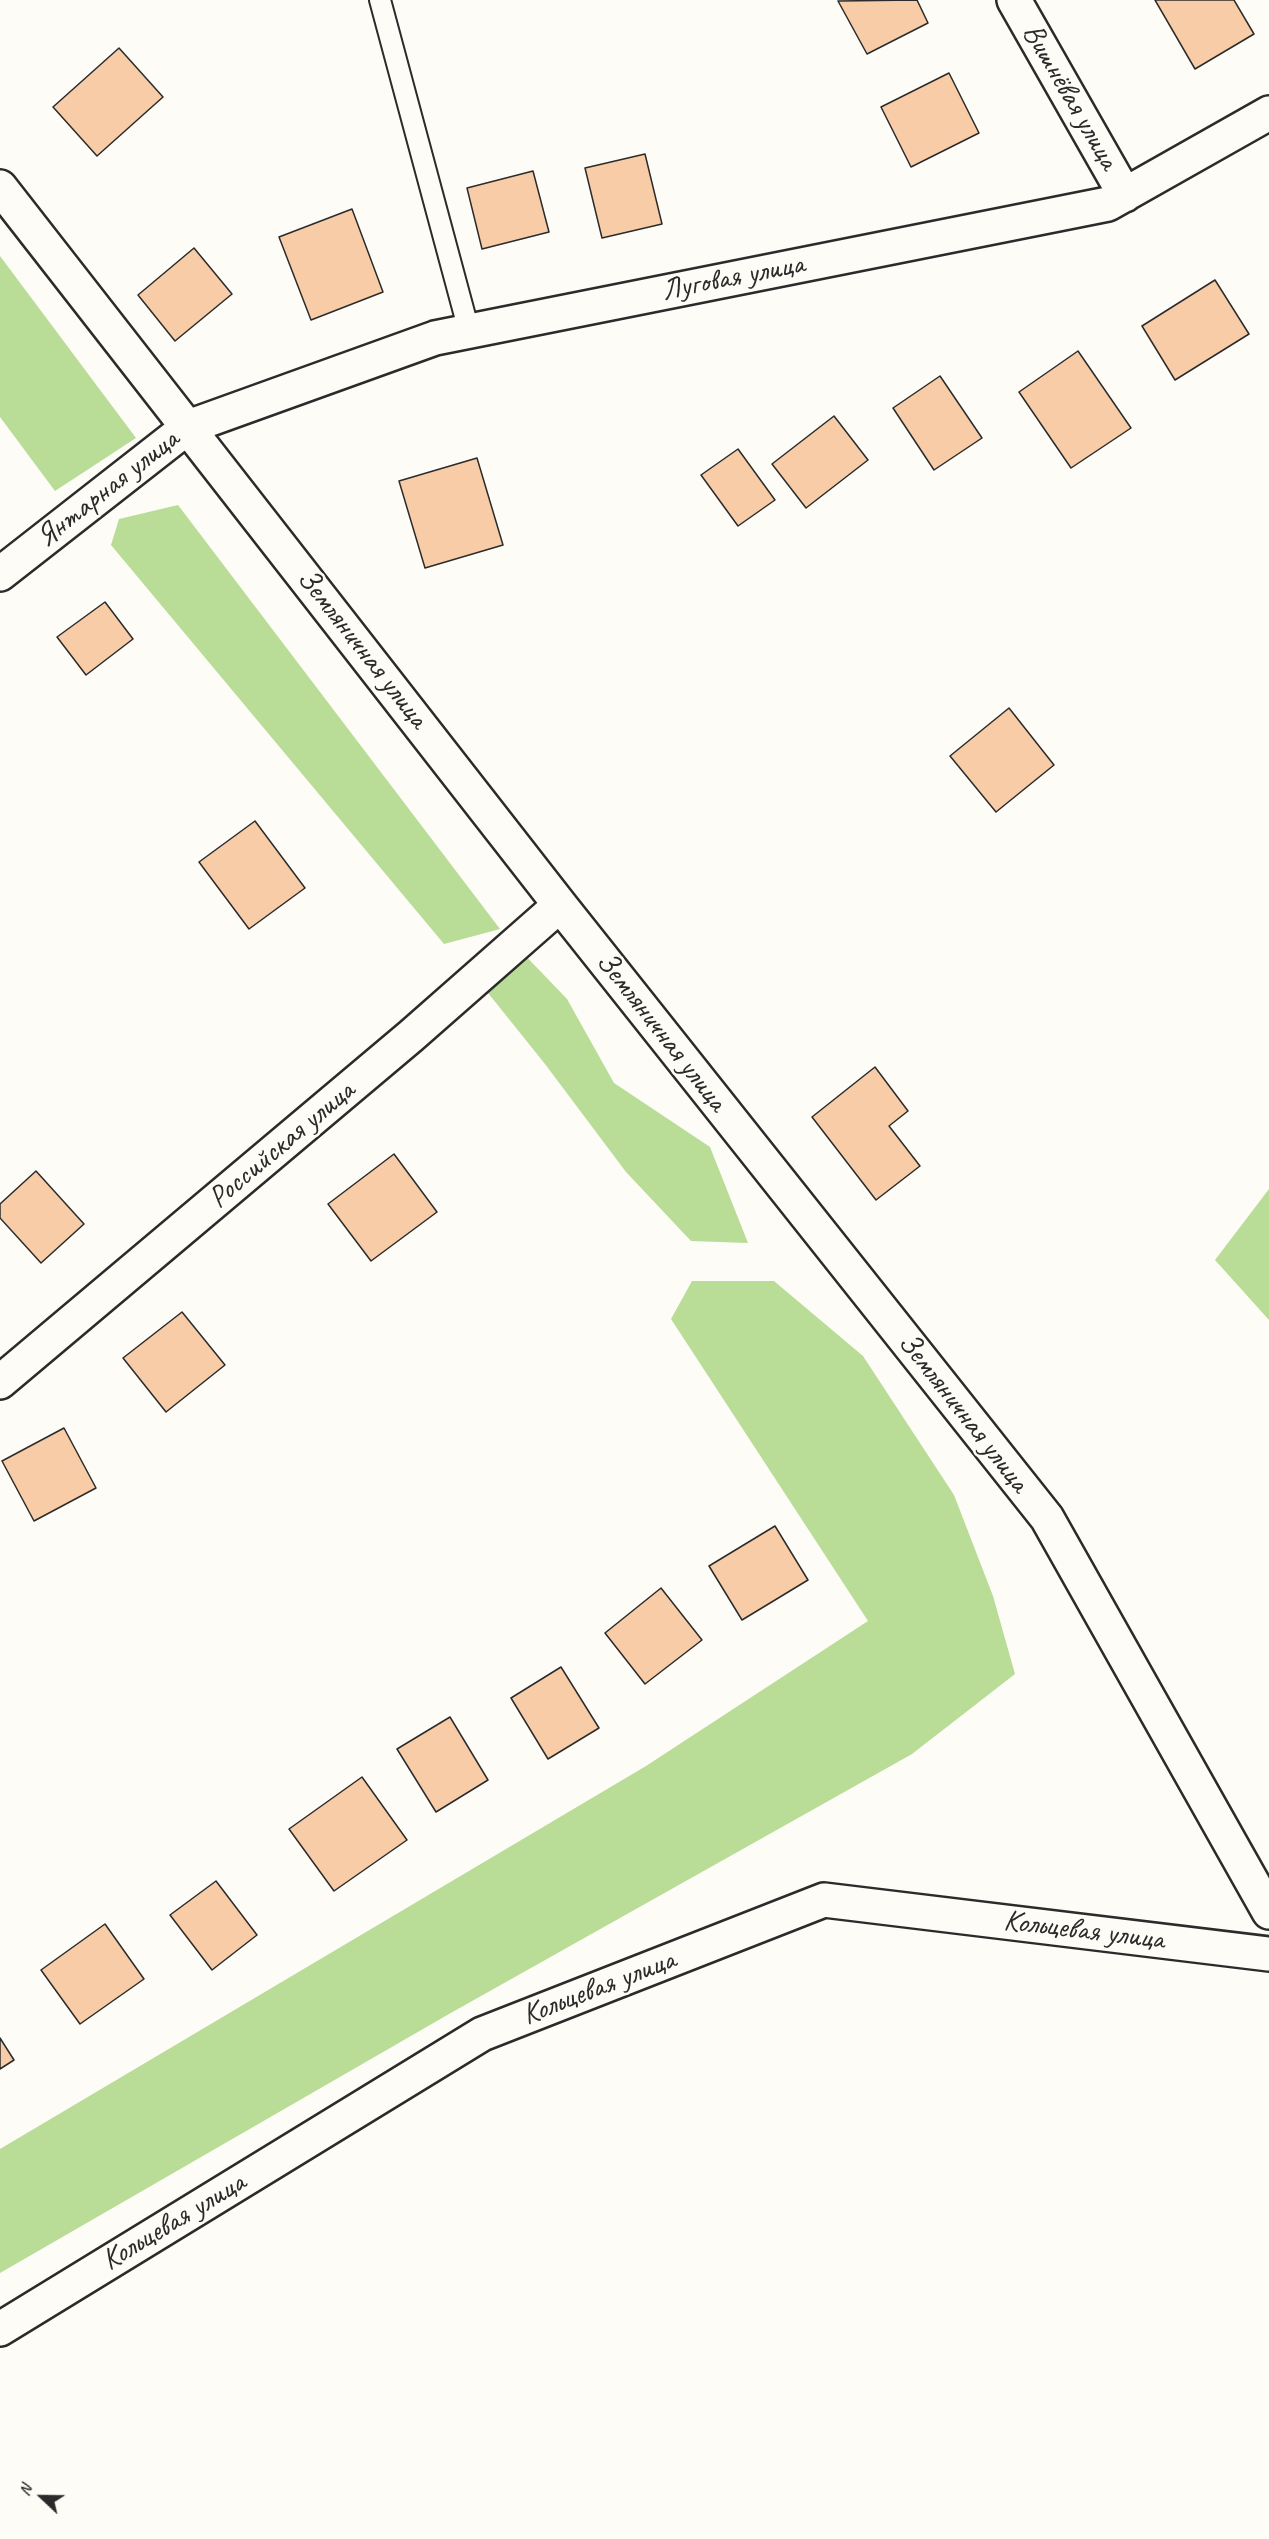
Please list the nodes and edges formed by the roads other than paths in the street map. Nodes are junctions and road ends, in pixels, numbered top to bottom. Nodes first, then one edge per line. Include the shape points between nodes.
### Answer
1 (380, 0) edge
2 (1014, 0) edge
3 (1269, 113) edge
4 (0, 187) edge
5 (1125, 195) junction
6 (469, 331) junction
7 (188, 427) junction
8 (0, 574) edge
9 (561, 904) junction
10 (0, 1382) edge
11 (1269, 1912) edge
12 (1269, 1954) edge
13 (0, 2329) edge

1 - 6 lane
2 - 5 street, Вишнёвая улица
3 - 5 street, Луговая улица
4 - 7 street, Земляничная улица
5 - 6 street, Луговая улица via 1097,207
6 - 7 street, Луговая улица via 435,338
7 - 8 street, Янтарная улица
7 - 9 street, Земляничная улица
9 - 10 street, Российская улица via 411,1036
9 - 11 street, Земляничная улица via 1047,1518
12 - 13 street, Кольцевая улица via 824,1900 482,2034

